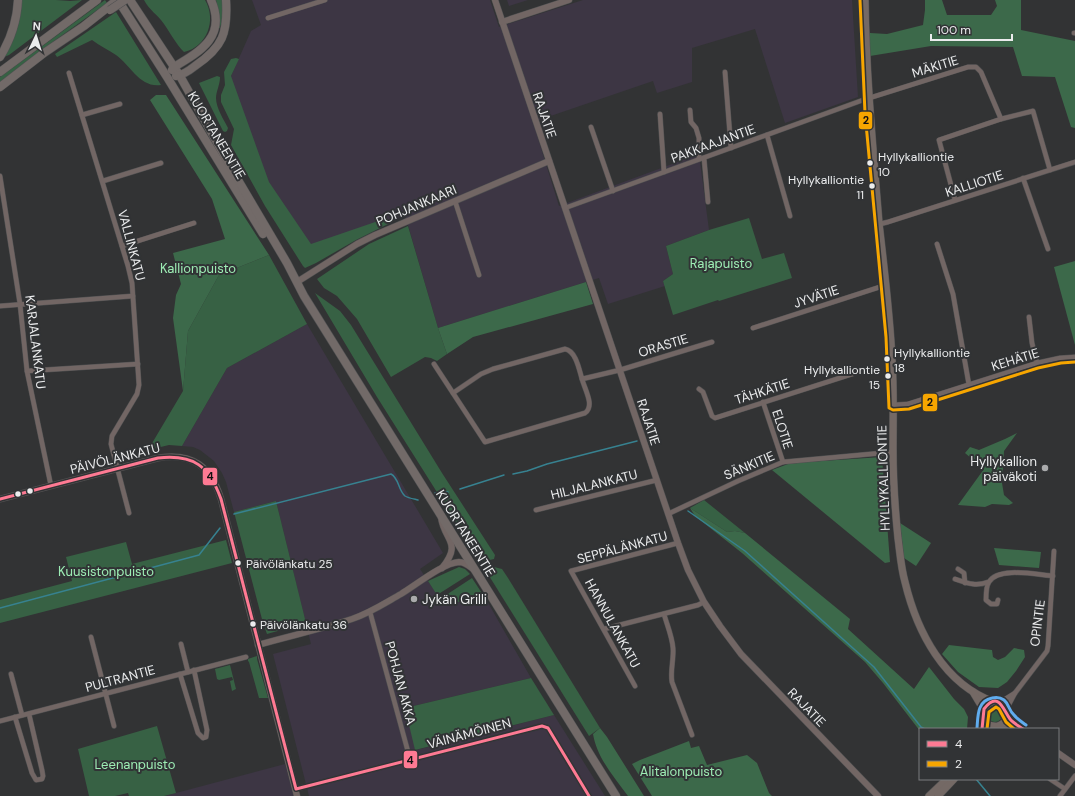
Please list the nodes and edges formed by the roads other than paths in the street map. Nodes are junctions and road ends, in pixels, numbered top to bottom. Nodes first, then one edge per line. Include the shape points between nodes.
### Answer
1 (18, 0) edge
2 (97, 0) edge
3 (118, 0) edge
4 (126, 0) edge
5 (130, 0) edge
6 (211, 0) edge
7 (226, 0) edge
8 (325, 0) edge
9 (495, 0) edge
10 (569, 0) edge
11 (865, 0) edge
12 (109, 8) junction
13 (268, 18) dead end
14 (502, 22) junction
15 (0, 57) edge
16 (174, 67) junction
17 (0, 72) edge
18 (724, 72) dead end
19 (69, 73) dead end
20 (180, 76) junction
21 (167, 77) junction
22 (0, 87) edge
23 (869, 98) junction
24 (120, 104) dead end
25 (690, 110) dead end
26 (660, 114) dead end
27 (82, 115) junction
28 (1001, 119) junction
29 (591, 127) dead end
30 (766, 135) junction
31 (731, 148) junction
32 (702, 158) junction
33 (549, 161) junction
34 (1075, 162) edge
35 (160, 163) dead end
36 (1050, 170) junction
37 (664, 172) junction
38 (0, 176) edge
39 (1023, 178) junction
40 (103, 181) junction
41 (613, 191) junction
42 (455, 200) junction
43 (955, 200) junction
44 (708, 202) dead end
45 (565, 208) junction
46 (790, 216) dead end
47 (194, 223) dead end
48 (880, 224) junction
49 (937, 244) dead end
50 (122, 246) junction
51 (1048, 249) dead end
52 (479, 275) dead end
53 (297, 282) junction
54 (886, 285) junction
55 (133, 296) junction
56 (20, 304) junction
57 (0, 306) edge
58 (1029, 317) dead end
59 (753, 328) dead end
60 (712, 342) dead end
61 (1075, 357) edge
62 (1037, 363) junction
63 (138, 364) junction
64 (434, 364) dead end
65 (871, 368) dead end
66 (620, 370) junction
67 (27, 371) junction
68 (582, 379) junction
69 (969, 385) junction
70 (699, 389) dead end
71 (453, 393) junction
72 (763, 402) junction
73 (893, 405) junction
74 (893, 452) junction
75 (783, 462) junction
76 (117, 469) junction
77 (656, 480) junction
78 (51, 486) junction
79 (0, 500) edge
80 (536, 510) dead end
81 (129, 513) dead end
82 (440, 514) junction
83 (668, 514) junction
84 (678, 543) junction
85 (1054, 551) dead end
86 (441, 569) junction
87 (958, 569) dead end
88 (475, 571) junction
89 (572, 571) joint
90 (1053, 576) junction
91 (955, 579) dead end
92 (988, 582) junction
93 (965, 583) junction
94 (998, 600) dead end
95 (704, 602) junction
96 (370, 612) junction
97 (664, 614) junction
98 (604, 629) junction
99 (91, 637) dead end
100 (181, 644) dead end
101 (258, 645) junction
102 (246, 657) dead end
103 (194, 670) junction
104 (188, 672) junction
105 (11, 674) dead end
106 (180, 674) junction
107 (635, 686) dead end
108 (973, 692) junction
109 (1015, 692) junction
110 (106, 693) junction
111 (997, 703) junction
112 (1007, 713) junction
113 (29, 714) junction
114 (983, 714) junction
115 (22, 715) junction
116 (15, 717) junction
117 (0, 721) edge
118 (114, 726) dead end
119 (996, 727) edge
120 (982, 728) edge
121 (1008, 728) edge
122 (1022, 728) edge
123 (692, 735) dead end
124 (1059, 754) edge
125 (410, 759) junction
126 (1075, 765) edge
127 (1075, 776) edge
128 (946, 780) edge
129 (953, 780) edge
130 (1052, 780) edge
131 (296, 789) junction
132 (1065, 789) junction
133 (297, 796) edge
134 (589, 796) edge
135 (616, 796) edge
136 (878, 796) edge
137 (929, 796) edge
138 (938, 796) edge
139 (1060, 796) edge

1 - 15 highway via 13,33
2 - 17 highway
3 - 12 highway
3 - 21 highway, KUORTANEENTIE
4 - 12 highway, bridge
5 - 16 highway, KUORTANEENTIE
6 - 16 highway via 216,22 214,33 202,49
7 - 20 highway via 225,29 216,50
8 - 13 street
9 - 14 street, RAJATIE
10 - 14 street
11 - 23 main road, HYLLYKALLIONTIE
12 - 22 highway
14 - 33 street, RAJATIE
16 - 20 highway, KUORTANEENTIE
16 - 21 highway
18 - 31 street
19 - 27 street, VALLINKATU
20 - 21 highway
20 - 53 highway, KUORTANEENTIE
21 - 53 highway, KUORTANEENTIE via 283,266
23 - 28 street, MÄKITIE via 968,67 976,67 981,72
23 - 30 street, PAKKAAJANTIE
23 - 48 main road, HYLLYKALLIONTIE
24 - 27 street
25 - 32 street
26 - 37 street
27 - 40 street, VALLINKATU
28 - 36 street via 1033,111
28 - 43 street via 939,140
29 - 41 street
30 - 31 street, PAKKAAJANTIE
30 - 46 street
31 - 32 street, PAKKAAJANTIE
32 - 37 street, PAKKAAJANTIE
32 - 44 street
33 - 42 street, POHJANKAARI
33 - 45 street, RAJATIE
34 - 36 street, KALLIOTIE
35 - 40 street
36 - 39 street, KALLIOTIE
37 - 41 street, PAKKAAJANTIE
38 - 56 street, KARJALANKATU
39 - 43 street, KALLIOTIE
39 - 51 street
40 - 50 street, VALLINKATU
41 - 45 street, PAKKAAJANTIE
42 - 52 street
42 - 53 street, POHJANKAARI via 357,244
43 - 48 street, KALLIOTIE
45 - 66 street, RAJATIE
47 - 50 street
48 - 54 main road, HYLLYKALLIONTIE
49 - 69 street via 953,294
50 - 55 street, VALLINKATU
53 - 82 highway, KUORTANEENTIE
54 - 59 street, JYVÄTIE
54 - 73 main road, HYLLYKALLIONTIE
55 - 56 street
55 - 63 street, VALLINKATU
56 - 57 street
56 - 67 street, KARJALANKATU
58 - 62 street
60 - 66 street, ORASTIE
61 - 62 street, KEHÄTIE
62 - 69 street, KEHÄTIE
63 - 67 street
63 - 76 street, VALLINKATU via 137,394 112,436 111,444
64 - 71 street
65 - 72 street, TÄHKÄTIE
66 - 68 street, ORASTIE
66 - 77 street, RAJATIE
67 - 78 street, KARJALANKATU
68 - 71 street via 573,353 565,349 493,369
68 - 71 street via 591,406 585,414 485,442
69 - 73 street, KEHÄTIE via 908,404
70 - 72 street, TÄHKÄTIE via 703,392 715,418
72 - 75 street, ELOTIE
73 - 74 main road, HYLLYKALLIONTIE
74 - 75 street, SÄNKITIE
74 - 108 main road, HYLLYKALLIONTIE via 896,522 901,562 912,604 931,649 943,666
75 - 83 street, SÄNKITIE
76 - 78 street, PÄIVÖLÄNKATU
76 - 81 street, VALLINKATU
76 - 101 street, PÄIVÖLÄNKATU via 158,458 177,456 194,460 208,472 221,499
77 - 80 street, HILJALANKATU
77 - 83 street, RAJATIE
78 - 79 street, PÄIVÖLÄNKATU
82 - 86 street via 452,546 452,553
82 - 88 highway, KUORTANEENTIE
83 - 84 street, RAJATIE
84 - 89 street, SEPPÄLÄNKATU
84 - 95 street, RAJATIE
85 - 90 street, OPINTIE
86 - 88 street via 459,562
86 - 96 street
87 - 93 street via 964,573
88 - 135 highway, KUORTANEENTIE
89 - 98 street, HANNULANKATU
90 - 92 street via 1004,573 994,576
90 - 109 street, OPINTIE via 1047,651
91 - 93 street
92 - 93 street via 982,585
92 - 94 street via 986,600 991,604 997,604
95 - 97 street
95 - 136 street, RAJATIE via 741,654
96 - 101 street
96 - 125 street, POHJAN AKKA
97 - 98 street
97 - 123 street via 672,639 672,682
98 - 107 street, HANNULANKATU
99 - 110 street
100 - 104 street
101 - 131 street, PÄIVÖLÄNKATU
102 - 103 street, PULTRANTIE
103 - 104 street, PULTRANTIE
103 - 106 street via 207,730 206,737 203,738 198,733
104 - 106 street, PULTRANTIE
105 - 115 street
106 - 110 street, PULTRANTIE
108 - 111 main road, HYLLYKALLIONTIE
108 - 114 main road, HYLLYKALLIONTIE
109 - 111 street, OPINTIE
109 - 112 street
110 - 113 street, PULTRANTIE
110 - 118 street
111 - 112 main road via 1004,706
111 - 114 main road via 990,704
112 - 119 main road via 1006,720
112 - 122 street
113 - 115 street, PULTRANTIE
113 - 116 street via 43,776 38,780 32,773
114 - 119 main road via 987,724
114 - 120 main road
115 - 116 street, PULTRANTIE
116 - 117 street, PULTRANTIE
119 - 121 street
124 - 126 street
125 - 131 street, VÄINÄMÖINEN
125 - 134 street, VÄINÄMÖINEN via 542,726 548,728
127 - 132 street
128 - 137 main road
129 - 138 main road
130 - 132 street
131 - 133 street, PÄIVÖLÄNKATU
132 - 139 street

